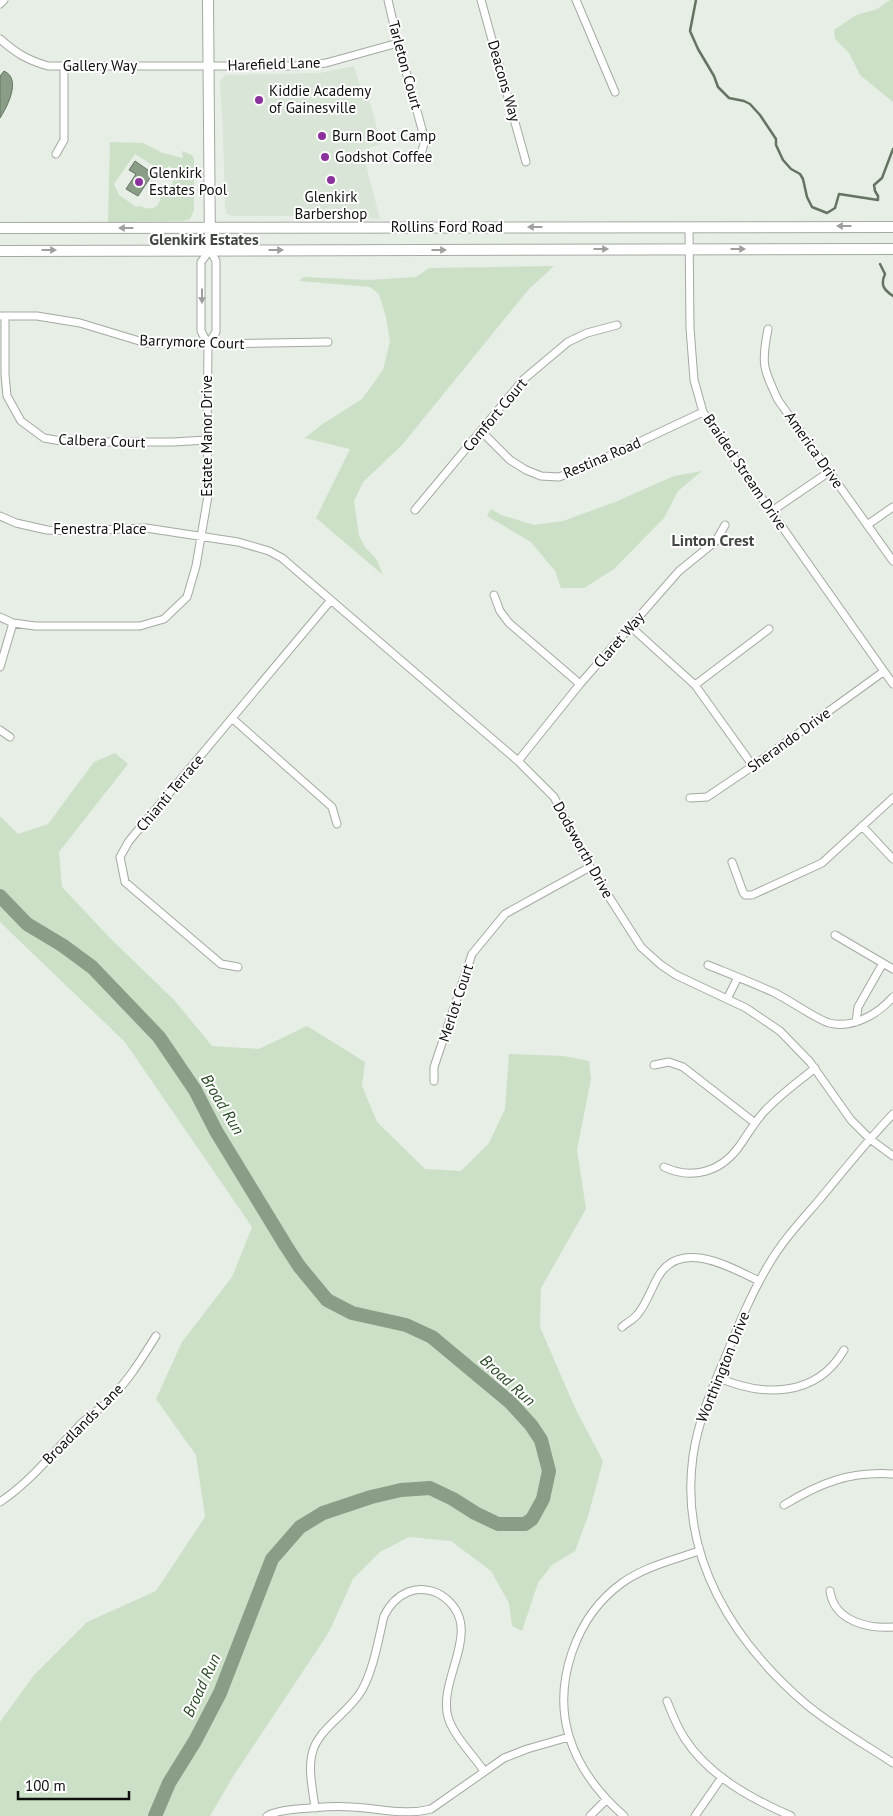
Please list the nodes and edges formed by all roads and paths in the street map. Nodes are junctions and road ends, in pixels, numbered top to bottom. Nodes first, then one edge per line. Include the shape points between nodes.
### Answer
1 (4, 0) edge
2 (208, 0) edge
3 (388, 0) edge
4 (481, 0) edge
5 (576, 0) edge
6 (0, 4) edge
7 (0, 39) edge
8 (398, 43) junction
9 (64, 66) junction
10 (208, 66) junction
11 (615, 92) dead end
12 (56, 154) dead end
13 (420, 158) dead end
14 (526, 162) dead end
15 (689, 227) junction
16 (893, 227) edge
17 (0, 228) edge
18 (210, 228) junction
19 (689, 249) junction
20 (893, 249) edge
21 (0, 250) edge
22 (210, 250) junction
23 (3, 316) edge
24 (616, 325) dead end
25 (768, 329) dead end
26 (328, 342) dead end
27 (208, 344) junction
28 (703, 412) junction
29 (481, 432) junction
30 (207, 440) junction
31 (829, 472) junction
32 (893, 507) edge
33 (415, 510) dead end
34 (772, 512) junction
35 (0, 516) edge
36 (725, 525) dead end
37 (867, 525) junction
38 (201, 537) junction
39 (893, 561) edge
40 (494, 595) dead end
41 (331, 600) junction
42 (0, 617) edge
43 (14, 623) junction
44 (631, 627) junction
45 (769, 629) dead end
46 (0, 667) edge
47 (883, 672) junction
48 (580, 684) junction
49 (893, 684) edge
50 (696, 685) junction
51 (233, 719) junction
52 (0, 730) edge
53 (10, 737) dead end
54 (518, 761) junction
55 (753, 766) junction
56 (690, 798) dead end
57 (893, 798) edge
58 (338, 824) dead end
59 (862, 826) junction
60 (893, 860) edge
61 (732, 862) dead end
62 (590, 867) junction
63 (835, 934) dead end
64 (883, 963) junction
65 (708, 965) dead end
66 (238, 967) dead end
67 (893, 969) edge
68 (738, 977) junction
69 (893, 997) edge
70 (727, 999) junction
71 (856, 1022) junction
72 (654, 1065) dead end
73 (815, 1068) junction
74 (434, 1081) dead end
75 (893, 1114) edge
76 (755, 1123) junction
77 (870, 1139) junction
78 (893, 1156) edge
79 (664, 1166) dead end
80 (759, 1281) junction
81 (622, 1327) dead end
82 (156, 1336) dead end
83 (844, 1350) dead end
84 (717, 1377) junction
85 (893, 1474) edge
86 (0, 1502) edge
87 (784, 1505) dead end
88 (699, 1551) junction
89 (830, 1591) dead end
90 (893, 1628) edge
91 (667, 1701) dead end
92 (569, 1737) junction
93 (893, 1763) edge
94 (484, 1771) junction
95 (722, 1777) junction
96 (606, 1800) junction
97 (315, 1808) junction
98 (267, 1816) edge
99 (590, 1816) edge
100 (624, 1816) edge
101 (694, 1816) edge
102 (791, 1816) edge

1 - 6 street
2 - 10 main road, Estate Manor Drive
3 - 8 street, Tarleton Court
4 - 14 street, Deacons Way
5 - 11 street
7 - 9 street, Gallery Way via 28,60 48,66
8 - 10 street, Harefield Lane via 326,63
8 - 13 street, Tarleton Court via 425,140
9 - 10 street, Gallery Way
9 - 12 street via 64,140
10 - 18 main road, Estate Manor Drive
16 -> 15 main road, Rollins Ford Road
15 -> 18 main road, Rollins Ford Road
15 - 19 street, Braided Stream Drive
18 -> 17 main road, Rollins Ford Road
18 - 22 main road, Estate Manor Drive
19 -> 20 main road, Rollins Ford Road
22 -> 19 main road, Rollins Ford Road
19 - 28 street, Braided Stream Drive via 694,380
21 -> 22 main road, Rollins Ford Road
22 - 27 street, Estate Manor Drive via 216,261 216,332
22 -> 27 street, Estate Manor Drive via 201,262 202,331
23 - 27 street, Barrymore Court via 37,316 80,324 146,343
23 - 30 street, Calbera Court via 7,396 21,421 44,438 91,443
24 - 29 street, Comfort Court via 568,342 524,378
25 - 31 street, America Drive via 763,355 765,373 778,400
26 - 27 street, Barrymore Court
27 - 30 street, Estate Manor Drive
28 - 29 street, Restina Road via 559,477 541,476 526,470 510,460
28 - 34 street, Braided Stream Drive
29 - 33 street, Comfort Court
30 - 38 street, Estate Manor Drive via 209,490
31 - 34 street
31 - 37 street, America Drive
32 - 37 street
34 - 47 street, Braided Stream Drive
35 - 38 street, Fenestra Place via 47,530 146,528
36 - 44 street, Claret Way via 716,541 679,571
37 - 39 street, America Drive
38 - 41 street, Dodsworth Drive via 238,542 269,551 282,558
38 - 43 street, Estate Manor Drive via 187,597 164,619 140,626
40 - 48 street via 509,623
41 - 51 street, Chianti Terrace
41 - 54 street, Dodsworth Drive
42 - 43 street, Estate Manor Drive
43 - 46 street
44 - 48 street, Claret Way
44 - 50 street
45 - 50 street
47 - 49 street, Braided Stream Drive
47 - 55 street, Sherando Drive
48 - 54 street, Claret Way
50 - 55 street
51 - 58 street via 332,807
51 - 66 street, Chianti Terrace via 129,841 120,857 125,882 221,964
52 - 53 street
54 - 62 street, Dodsworth Drive via 554,797
55 - 56 street, Sherando Drive via 707,797
57 - 59 street
59 - 60 street
59 - 61 street via 822,863 752,895 743,892
62 - 70 street, Dodsworth Drive via 632,935 647,953 676,975
62 - 74 street, Merlot Court via 505,914 472,954 434,1067
63 - 64 street
64 - 67 street
64 - 71 street via 858,1007
65 - 68 street
68 - 70 street
68 - 71 street via 828,1022
69 - 71 street
70 - 73 street, Dodsworth Drive via 780,1031
72 - 76 street via 669,1062 683,1067
73 - 76 street via 773,1103
73 - 77 street, Dodsworth Drive via 842,1109
75 - 77 street, Worthington Drive
76 - 79 street via 732,1155 713,1169 684,1174
77 - 78 street, Dodsworth Drive
77 - 80 street, Worthington Drive via 783,1243
80 - 81 street via 709,1259 679,1260 664,1269 638,1315
80 - 84 street, Worthington Drive
82 - 86 street, Broadlands Lane via 119,1390 81,1423 26,1481
83 - 84 street via 824,1372 791,1389 754,1389
84 - 88 street, Worthington Drive via 701,1419 692,1463 693,1516
85 - 87 street via 867,1473 833,1480
88 - 92 street via 635,1575 610,1592 592,1613 576,1643 567,1672 565,1699
88 - 93 street, Worthington Drive via 721,1604 760,1659 816,1711
89 - 90 street via 834,1604 845,1616 866,1625
91 - 95 street via 677,1726 694,1752
92 - 94 street via 515,1753
92 - 96 street via 587,1775
94 - 97 street via 431,1809 411,1815 351,1806
94 - 97 street via 453,1729 447,1712 447,1697 462,1638 460,1619 452,1605 437,1593 415,1590 401,1595 388,1609 360,1692 314,1746 310,1764
95 - 101 street
95 - 102 street
96 - 99 street
96 - 100 street
97 - 98 street

